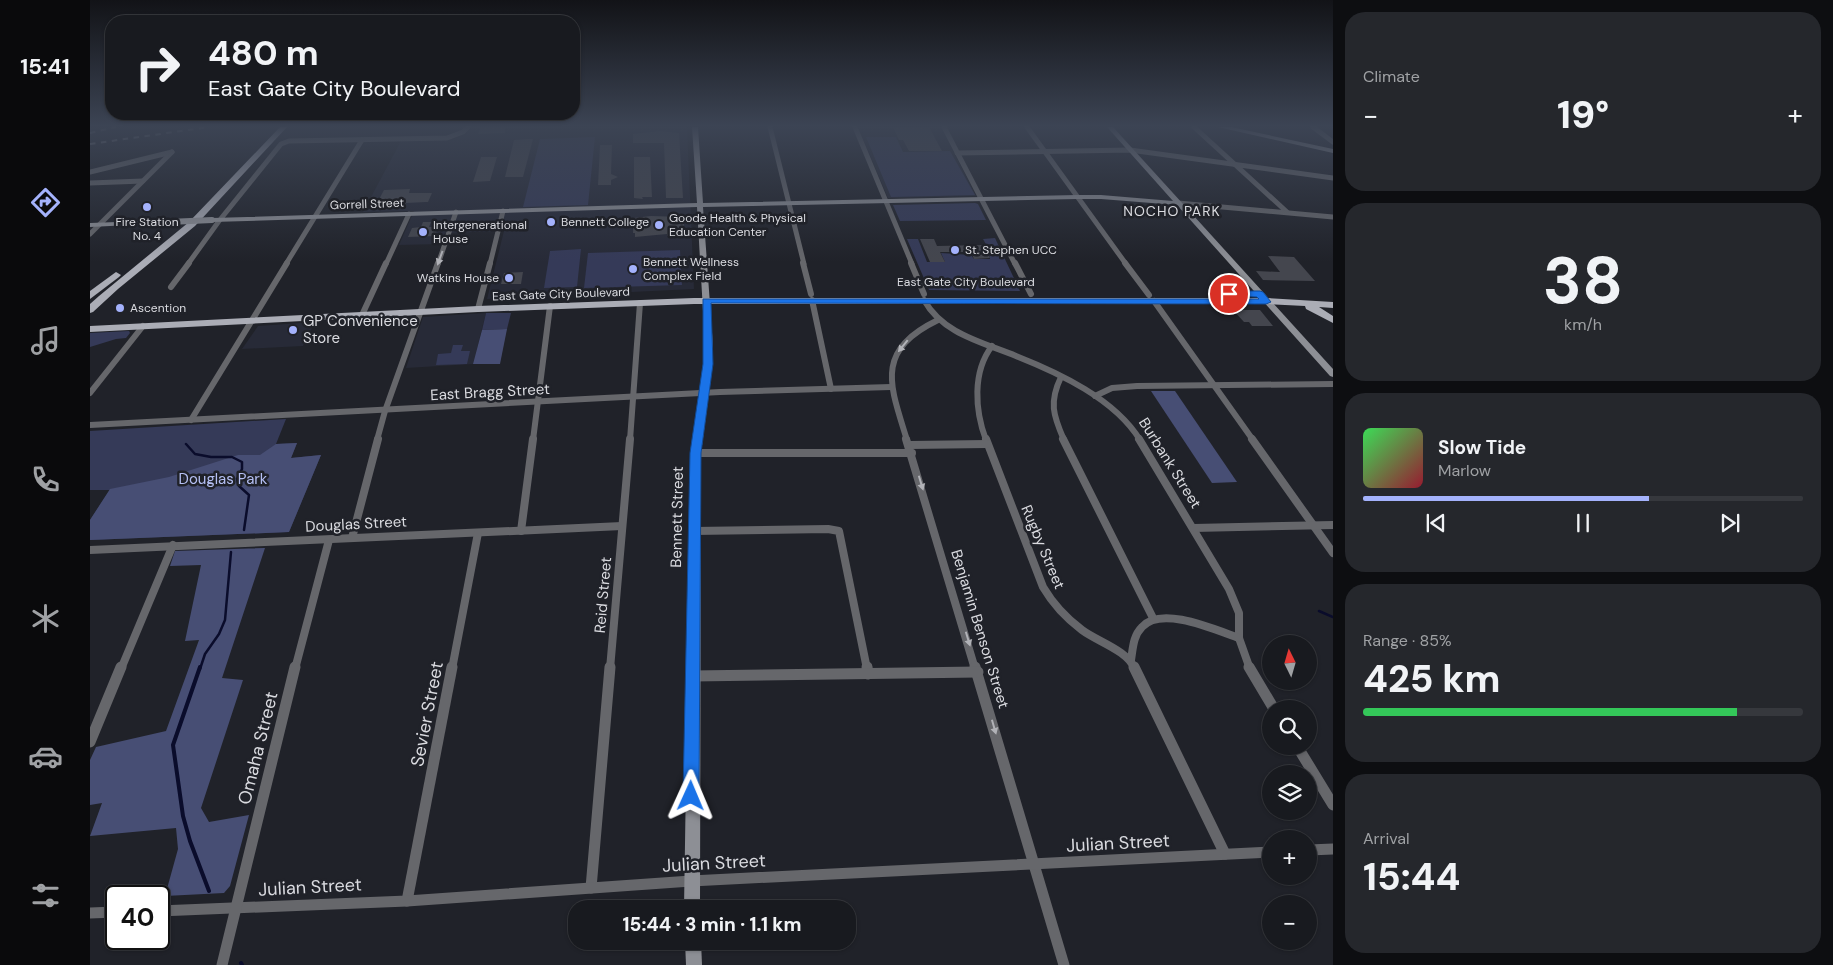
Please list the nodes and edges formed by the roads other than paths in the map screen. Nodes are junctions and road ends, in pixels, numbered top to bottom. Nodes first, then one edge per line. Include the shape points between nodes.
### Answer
1 (152, 172) edge
2 (232, 172) edge
3 (241, 172) edge
4 (257, 172) edge
5 (343, 172) edge
6 (698, 172) edge
7 (781, 172) edge
8 (873, 172) edge
9 (967, 172) edge
10 (1059, 172) edge
11 (1150, 172) edge
12 (1243, 172) edge
13 (1291, 172) edge
14 (1333, 178) edge
15 (143, 181) junction
16 (90, 183) edge
17 (1077, 197) junction
18 (981, 199) junction
19 (884, 201) junction
20 (788, 203) junction
21 (1178, 203) junction
22 (700, 205) junction
23 (503, 211) junction
24 (456, 212) junction
25 (1287, 212) junction
26 (409, 214) junction
27 (316, 217) junction
28 (1333, 217) edge
29 (216, 221) junction
30 (90, 225) edge
31 (99, 225) junction
32 (90, 234) edge
33 (171, 287) dead end
34 (1031, 294) junction
35 (90, 296) edge
36 (706, 297) junction
37 (811, 297) junction
38 (924, 297) junction
39 (1333, 297) edge
40 (1151, 298) junction
41 (1263, 298) junction
42 (1299, 303) junction
43 (640, 304) junction
44 (1333, 305) edge
45 (479, 306) junction
46 (550, 306) junction
47 (421, 309) junction
48 (90, 310) edge
49 (363, 312) junction
50 (255, 317) junction
51 (938, 320) junction
52 (1333, 320) edge
53 (90, 322) edge
54 (143, 326) junction
55 (90, 329) edge
56 (992, 346) junction
57 (1333, 374) edge
58 (1061, 378) junction
59 (1333, 384) edge
60 (1213, 385) junction
61 (891, 387) junction
62 (831, 389) junction
63 (90, 393) edge
64 (704, 394) junction
65 (1095, 396) junction
66 (634, 398) junction
67 (538, 403) junction
68 (385, 410) junction
69 (191, 420) junction
70 (90, 425) edge
71 (987, 444) junction
72 (911, 449) junction
73 (696, 453) junction
74 (1314, 525) junction
75 (1333, 525) edge
76 (622, 526) junction
77 (1194, 528) junction
78 (521, 531) junction
79 (694, 531) junction
80 (478, 533) junction
81 (352, 538) junction
82 (329, 540) junction
83 (173, 545) junction
84 (90, 550) edge
85 (1333, 553) edge
86 (1153, 618) junction
87 (1239, 638) junction
88 (1131, 660) junction
89 (978, 672) junction
90 (868, 674) junction
91 (693, 676) junction
92 (1269, 700) edge
93 (90, 742) edge
94 (1302, 755) edge
95 (1333, 805) edge
96 (1333, 849) edge
97 (1317, 850) edge
98 (1262, 852) edge
99 (1225, 854) junction
100 (1034, 865) junction
101 (691, 881) junction
102 (591, 888) junction
103 (692, 900) edge
104 (406, 901) junction
105 (237, 908) junction
106 (170, 911) edge
107 (105, 913) edge
108 (90, 914) edge
109 (693, 950) edge
110 (222, 965) edge
111 (694, 965) edge
112 (1064, 965) edge

1 - 15 street
2 - 35 main road via 179,227
3 - 48 main road via 191,226
4 - 29 street
5 - 27 street
6 - 22 street, Bennett Street
7 - 20 street
8 - 19 street, Burbank Street
9 - 18 street
10 - 17 street
11 - 21 street
12 - 25 street
13 - 14 street
15 - 16 street
15 - 31 street
17 - 18 street, Gorrell Street
17 - 21 street, Gorrell Street
17 - 40 street
18 - 19 street, Gorrell Street
18 - 34 street
19 - 20 street, Gorrell Street
19 - 38 street, Burbank Street
20 - 22 street, Gorrell Street
20 - 37 street
21 - 25 street, Gorrell Street
21 - 41 street
22 - 23 street, Gorrell Street
22 - 36 street, Bennett Street
23 - 24 street, Gorrell Street
23 - 45 street
24 - 26 street, Gorrell Street
24 -> 47 street
25 - 28 street, Gorrell Street
26 - 27 street, Gorrell Street
26 - 49 street
27 - 29 street, Gorrell Street
27 - 50 street
29 - 31 street, Gorrell Street, bridge
29 - 33 street
30 - 31 street, Gorrell Street
31 - 32 street
34 - 38 main road, East Gate City Boulevard
34 - 40 main road, East Gate City Boulevard
36 - 37 main road, East Gate City Boulevard
36 - 43 main road, East Gate City Boulevard
36 - 45 main road, East Gate City Boulevard
36 - 64 street, Bennett Street via 709,346
37 - 38 main road, East Gate City Boulevard
37 - 62 street
38 - 40 main road, East Gate City Boulevard
38 - 51 street, Burbank Street via 928,310
39 - 41 main road, East Gate City Boulevard
40 - 41 main road, East Gate City Boulevard
40 - 60 street
41 - 42 main road, East Gate City Boulevard
41 - 57 street
42 - 44 main road, East Gate City Boulevard
42 - 52 main road
43 - 46 main road, East Gate City Boulevard
43 - 66 street, Reid Street
45 - 46 main road, East Gate City Boulevard
45 - 47 main road, East Gate City Boulevard
46 - 67 street
47 - 49 main road, East Gate City Boulevard
47 - 68 street
49 - 50 main road, East Gate City Boulevard
50 - 53 main road, East Gate City Boulevard
50 - 54 main road, East Gate City Boulevard
50 - 69 street
51 - 56 street, Burbank Street
51 -> 61 street, Benjamin Benson Street via 918,330 896,355 891,365
54 - 55 main road, East Gate City Boulevard
54 - 63 street
56 - 58 street, Burbank Street
56 - 71 street, Rugby Street via 978,378 979,421
58 - 65 street, Burbank Street
58 - 86 street via 1053,394 1056,422
59 - 60 street
60 - 65 street via 1121,387
60 - 74 street
61 - 62 street, East Bragg Street
61 - 72 street, Benjamin Benson Street
62 - 64 street, East Bragg Street
64 - 66 street, East Bragg Street
64 - 73 street, Bennett Street
65 - 77 street, Burbank Street via 1118,412 1134,430
66 - 67 street, East Bragg Street
66 - 76 street, Reid Street
67 - 68 street, East Bragg Street
67 - 78 street
68 - 69 street, East Bragg Street
68 - 81 street
69 - 70 street, East Bragg Street
71 - 72 street
71 - 88 street, Rugby Street via 1051,600 1083,631
72 - 73 street
72 -> 89 street, Benjamin Benson Street
73 - 79 street, Bennett Street
74 - 75 street
74 - 77 street
74 - 85 street
76 - 78 street, Douglas Street
76 - 102 street, Reid Street
77 - 87 street, Burbank Street via 1239,612
78 - 80 street, Douglas Street
79 - 90 street via 839,531
79 - 91 street, Bennett Street
80 - 81 street, Douglas Street
80 - 104 street, Sevier Street
81 - 82 street, Douglas Street
82 - 83 street, Douglas Street
82 - 105 street, Omaha Street via 288,693
83 - 84 street, Douglas Street
83 - 93 street
86 - 87 street via 1172,618
86 - 88 street via 1136,631
87 - 92 street, Burbank Street via 1248,666
88 - 99 street
89 - 90 street
89 -> 100 street, Benjamin Benson Street
90 - 91 street
91 - 101 street, Bennett Street
94 - 95 street
96 - 97 street
98 - 99 street, Julian Street
99 - 100 street, Julian Street
100 - 101 street, Julian Street
100 - 112 street, Benjamin Benson Street
101 - 102 street, Julian Street
101 - 103 street, Bennett Street
102 - 104 street, Julian Street
104 - 105 street, Julian Street
105 - 106 street, Julian Street
105 - 110 street, Omaha Street
107 - 108 street
109 - 111 street

